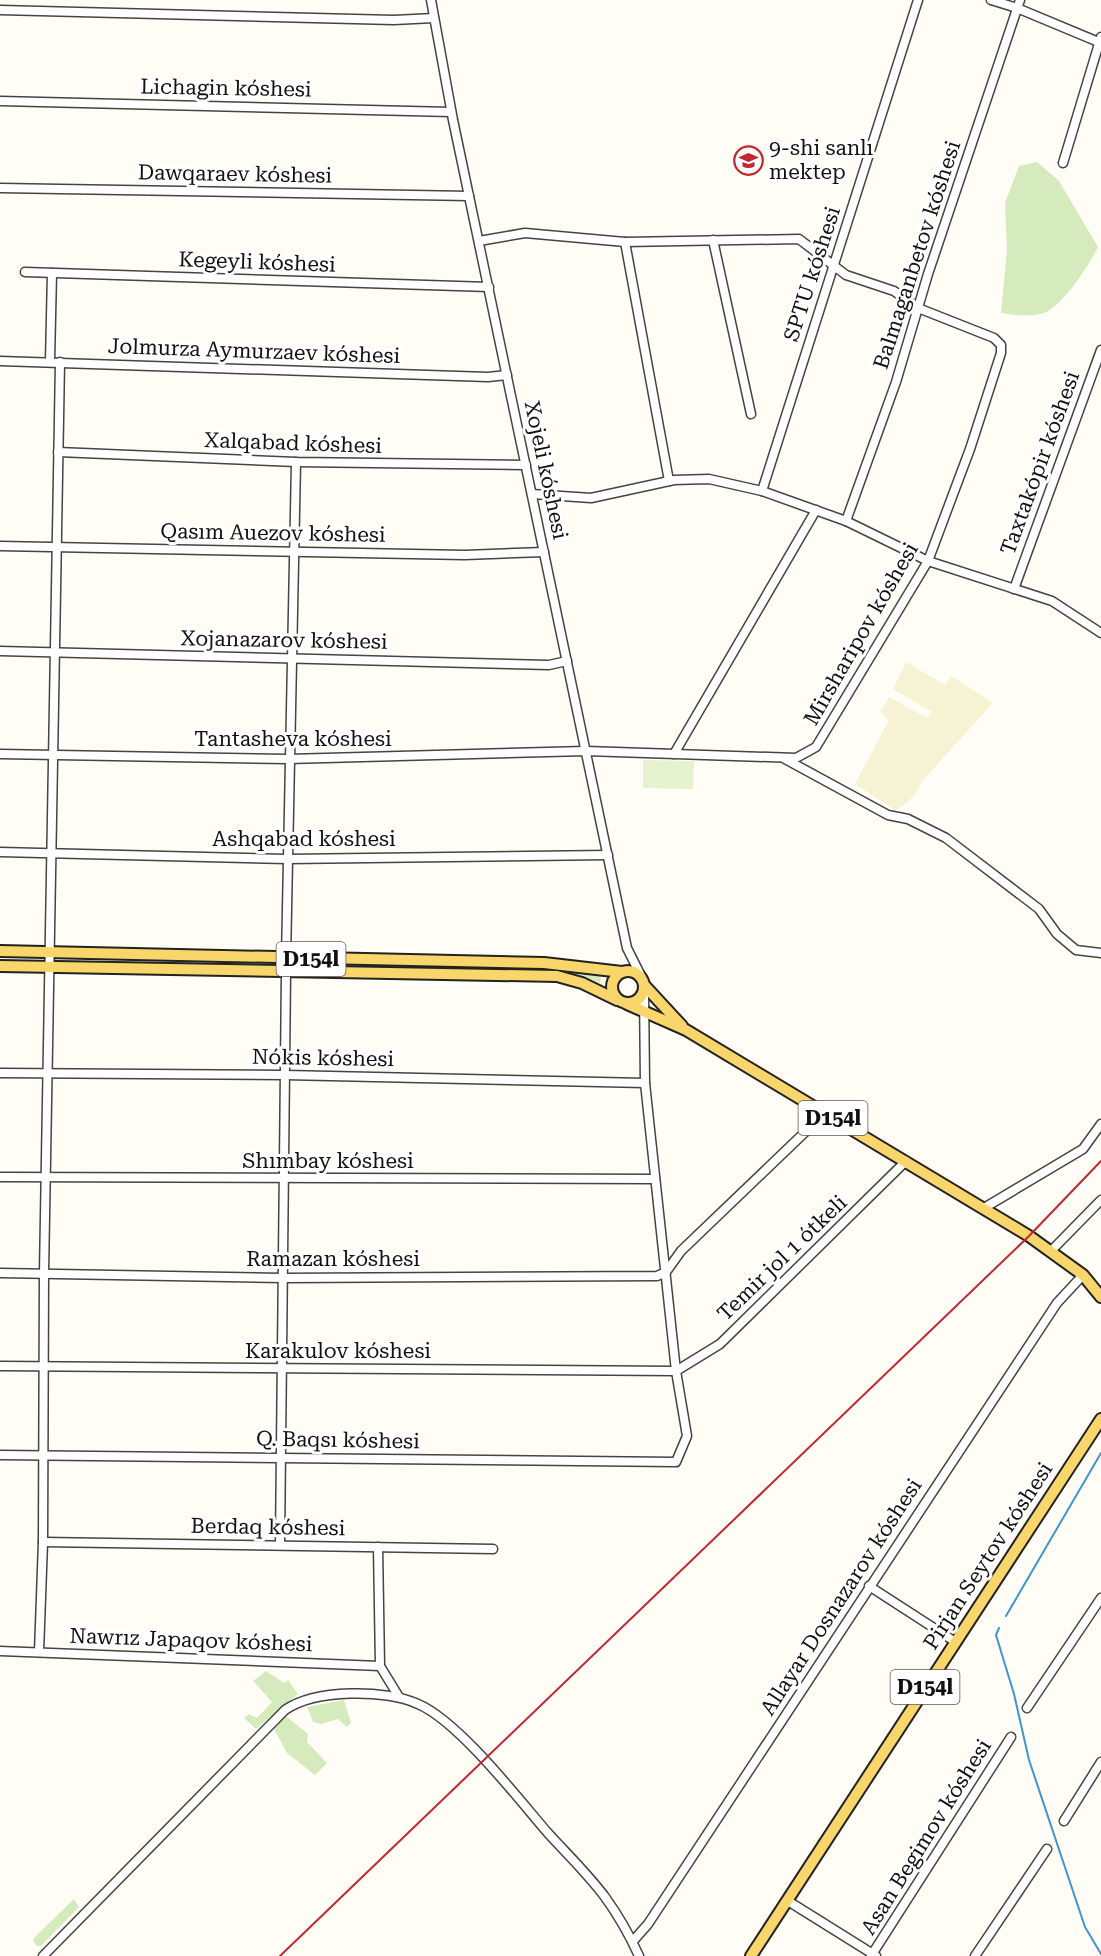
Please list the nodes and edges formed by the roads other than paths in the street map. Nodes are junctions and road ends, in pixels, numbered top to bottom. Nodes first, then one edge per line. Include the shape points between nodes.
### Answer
1 (431, 0) edge
2 (436, 0) edge
3 (918, 0) edge
4 (991, 0) edge
5 (1019, 4) edge
6 (0, 10) edge
7 (434, 18) junction
8 (1100, 41) edge
9 (0, 101) edge
10 (452, 112) junction
11 (1063, 163) dead end
12 (0, 188) edge
13 (469, 196) junction
14 (713, 240) junction
15 (479, 241) junction
16 (625, 242) junction
17 (833, 268) junction
18 (25, 272) dead end
19 (52, 273) junction
20 (489, 287) junction
21 (918, 308) junction
22 (1101, 350) edge
23 (0, 361) edge
24 (50, 361) junction
25 (60, 362) junction
26 (507, 375) junction
27 (751, 414) dead end
28 (58, 452) junction
29 (296, 462) junction
30 (526, 465) junction
31 (669, 481) junction
32 (762, 491) junction
33 (532, 494) junction
34 (816, 510) junction
35 (846, 521) junction
36 (0, 546) edge
37 (56, 547) junction
38 (296, 552) junction
39 (544, 552) junction
40 (928, 561) junction
41 (1014, 590) junction
42 (1101, 620) edge
43 (1099, 632) edge
44 (0, 651) edge
45 (53, 653) junction
46 (291, 658) junction
47 (567, 661) junction
48 (586, 751) junction
49 (0, 754) edge
50 (674, 754) junction
51 (52, 755) junction
52 (782, 757) junction
53 (288, 759) junction
54 (0, 852) edge
55 (51, 852) junction
56 (608, 855) junction
57 (287, 859) junction
58 (627, 948) junction
59 (0, 951) edge
60 (49, 952) junction
61 (1101, 953) edge
62 (286, 958) junction
63 (0, 966) edge
64 (49, 968) junction
65 (286, 972) junction
66 (622, 972) junction
67 (644, 985) junction
68 (622, 1002) junction
69 (644, 1011) junction
70 (686, 1030) junction
71 (0, 1074) edge
72 (48, 1074) junction
73 (285, 1075) junction
74 (645, 1083) junction
75 (825, 1113) junction
76 (1101, 1124) edge
77 (906, 1161) junction
78 (0, 1178) edge
79 (46, 1178) junction
80 (284, 1179) junction
81 (655, 1179) junction
82 (1101, 1200) edge
83 (984, 1208) junction
84 (1050, 1252) junction
85 (666, 1272) junction
86 (0, 1273) edge
87 (44, 1274) junction
88 (1083, 1275) junction
89 (283, 1278) junction
90 (1101, 1297) edge
91 (0, 1366) edge
92 (44, 1367) junction
93 (282, 1368) junction
94 (676, 1371) junction
95 (1101, 1419) edge
96 (0, 1455) edge
97 (45, 1456) junction
98 (281, 1458) junction
99 (43, 1542) junction
100 (280, 1544) junction
101 (378, 1547) junction
102 (493, 1549) dead end
103 (869, 1586) junction
104 (1101, 1598) edge
105 (954, 1641) junction
106 (0, 1651) edge
107 (39, 1652) junction
108 (380, 1666) junction
109 (399, 1697) junction
110 (1027, 1708) dead end
111 (1011, 1737) dead end
112 (1101, 1762) edge
113 (1064, 1821) dead end
114 (1047, 1849) dead end
115 (788, 1901) junction
116 (633, 1941) junction
117 (873, 1955) edge
118 (43, 1956) edge
119 (639, 1956) edge
120 (751, 1956) edge
121 (975, 1956) edge

1 - 2 street
1 - 7 street, Xojeli kóshesi
3 - 17 street, SPTU kóshesi
4 - 5 street
5 - 8 street
5 - 21 street, Balmaganbetov kóshesi
6 - 7 street
7 - 10 street, Xojeli kóshesi
8 - 11 street
9 - 10 street, Lichagin kóshesi
10 - 13 street, Xojeli kóshesi
12 - 13 street, Dawqaraev kóshesi
13 - 15 street, Xojeli kóshesi
14 - 16 street
14 - 17 street via 799,239
14 - 27 street
15 - 16 street via 525,233
15 - 20 street, Xojeli kóshesi
16 - 31 street
17 - 21 street via 894,291
17 - 32 street, SPTU kóshesi
18 - 19 street, Kegeyli kóshesi
19 - 20 street, Kegeyli kóshesi
19 - 24 street
20 - 26 street, Xojeli kóshesi
21 - 35 street, Balmaganbetov kóshesi
21 - 40 street, Mirsharipov kóshesi via 994,338 1001,345 970,449
22 - 41 street, Taxtakópir kóshesi
23 - 24 street, Jolmurza Aymurzaev kóshesi
24 - 25 street, Jolmurza Aymurzaev kóshesi
25 - 26 street, Jolmurza Aymurzaev kóshesi
25 - 28 street
26 - 30 street, Xojeli kóshesi
28 - 29 street, Xalqabad kóshesi
28 - 37 street
29 - 30 street, Xalqabad kóshesi
29 - 38 street
30 - 33 street, Xojeli kóshesi
31 - 32 street via 709,479
31 - 33 street via 591,498
32 - 34 street
33 - 39 street, Xojeli kóshesi
34 - 35 street
34 - 50 street
35 - 40 street
36 - 37 street, Qasım Auezov kóshesi
37 - 38 street, Qasım Auezov kóshesi
37 - 45 street
38 - 39 street, Qasım Auezov kóshesi
38 - 46 street
39 - 47 street, Xojeli kóshesi
40 - 41 street
40 - 52 street, Mirsharipov kóshesi via 816,747 796,758
41 - 43 street via 1052,601
42 - 43 street
44 - 45 street, Xojanazarov kóshesi
45 - 46 street, Xojanazarov kóshesi
45 - 51 street
46 - 47 street, Xojanazarov kóshesi via 549,665
46 - 53 street
47 - 48 street, Xojeli kóshesi
48 - 50 street, Mirsharipov kóshesi
48 - 53 street, Tantasheva kóshesi
48 - 56 street, Xojeli kóshesi
49 - 51 street, Tantasheva kóshesi
50 - 52 street, Mirsharipov kóshesi
51 - 53 street, Tantasheva kóshesi
51 - 55 street
52 - 61 street via 888,815 908,819 946,838 1039,909 1057,934 1077,950
53 - 57 street
54 - 55 street, Ashqabad kóshesi
55 - 57 street, Ashqabad kóshesi
55 - 60 street
56 - 57 street, Ashqabad kóshesi
56 - 58 street, Xojeli kóshesi
57 - 62 street
58 - 66 street
58 - 67 street
59 - 60 main road, D154l
60 - 62 main road, D154l
60 - 64 street
62 - 66 main road, D154l via 544,963
63 - 64 main road, D154l
64 - 65 main road, D154l
64 - 72 street
65 - 68 main road, D154l via 557,975
65 - 73 street
66 - 67 main road, D154l via 633,972
66 - 68 main road via 612,985
67 - 68 main road via 640,999
67 - 69 street
67 - 70 main road, D154l
68 - 69 main road, D154l
69 - 70 main road, D154l
69 - 74 street
70 - 75 main road, D154l
71 - 72 street, Nókis kóshesi
72 - 73 street, Nókis kóshesi
72 - 79 street
73 - 74 street, Nókis kóshesi
73 - 80 street
74 - 81 street
75 - 77 main road, D154l
75 - 85 street via 681,1251
76 - 83 street via 1083,1149
77 - 83 main road, D154l
77 - 94 street, Temir jol 1 ótkeli via 720,1344
78 - 79 street, Shımbay kóshesi
79 - 80 street, Shımbay kóshesi
79 - 87 street
80 - 81 street, Shımbay kóshesi
80 - 89 street
81 - 85 street
82 - 84 street
83 - 84 main road, D154l
84 - 88 main road, D154l
85 - 89 street, Ramazan kóshesi via 657,1276
85 - 94 street
86 - 87 street, Ramazan kóshesi
87 - 89 street, Ramazan kóshesi
87 - 92 street
88 - 90 main road, D154l
88 - 103 street, Allayar Dosnazarov kóshesi via 1057,1303
89 - 93 street
91 - 92 street, Karakulov kóshesi
92 - 93 street, Karakulov kóshesi
92 - 97 street
93 - 94 street, Karakulov kóshesi
93 - 98 street
94 - 98 street, Q. Baqsı kóshesi via 687,1436 676,1462
95 - 105 main road, Pirjan Seytov kóshesi / D154l
96 - 97 street, Q. Baqsı kóshesi
97 - 98 street, Q. Baqsı kóshesi
97 - 99 street
98 - 100 street
99 - 100 street, Berdaq kóshesi
99 - 107 street
100 - 101 street, Berdaq kóshesi
101 - 102 street, Berdaq kóshesi
101 - 108 street
103 - 105 street
103 - 116 street, Allayar Dosnazarov kóshesi via 648,1924
104 - 110 street
105 - 115 main road, Pirjan Seytov kóshesi / D154l
106 - 107 street, Nawrız Japaqov kóshesi
107 - 108 street, Nawrız Japaqov kóshesi
108 - 109 street
109 - 116 street via 438,1716 479,1755 605,1897
109 - 118 street via 332,1695 298,1701 285,1710
111 - 117 street, Asan Begimov kóshesi
112 - 113 street
114 - 121 street
115 - 117 street
115 - 120 main road, Pirjan Seytov kóshesi / D154l
116 - 119 street

